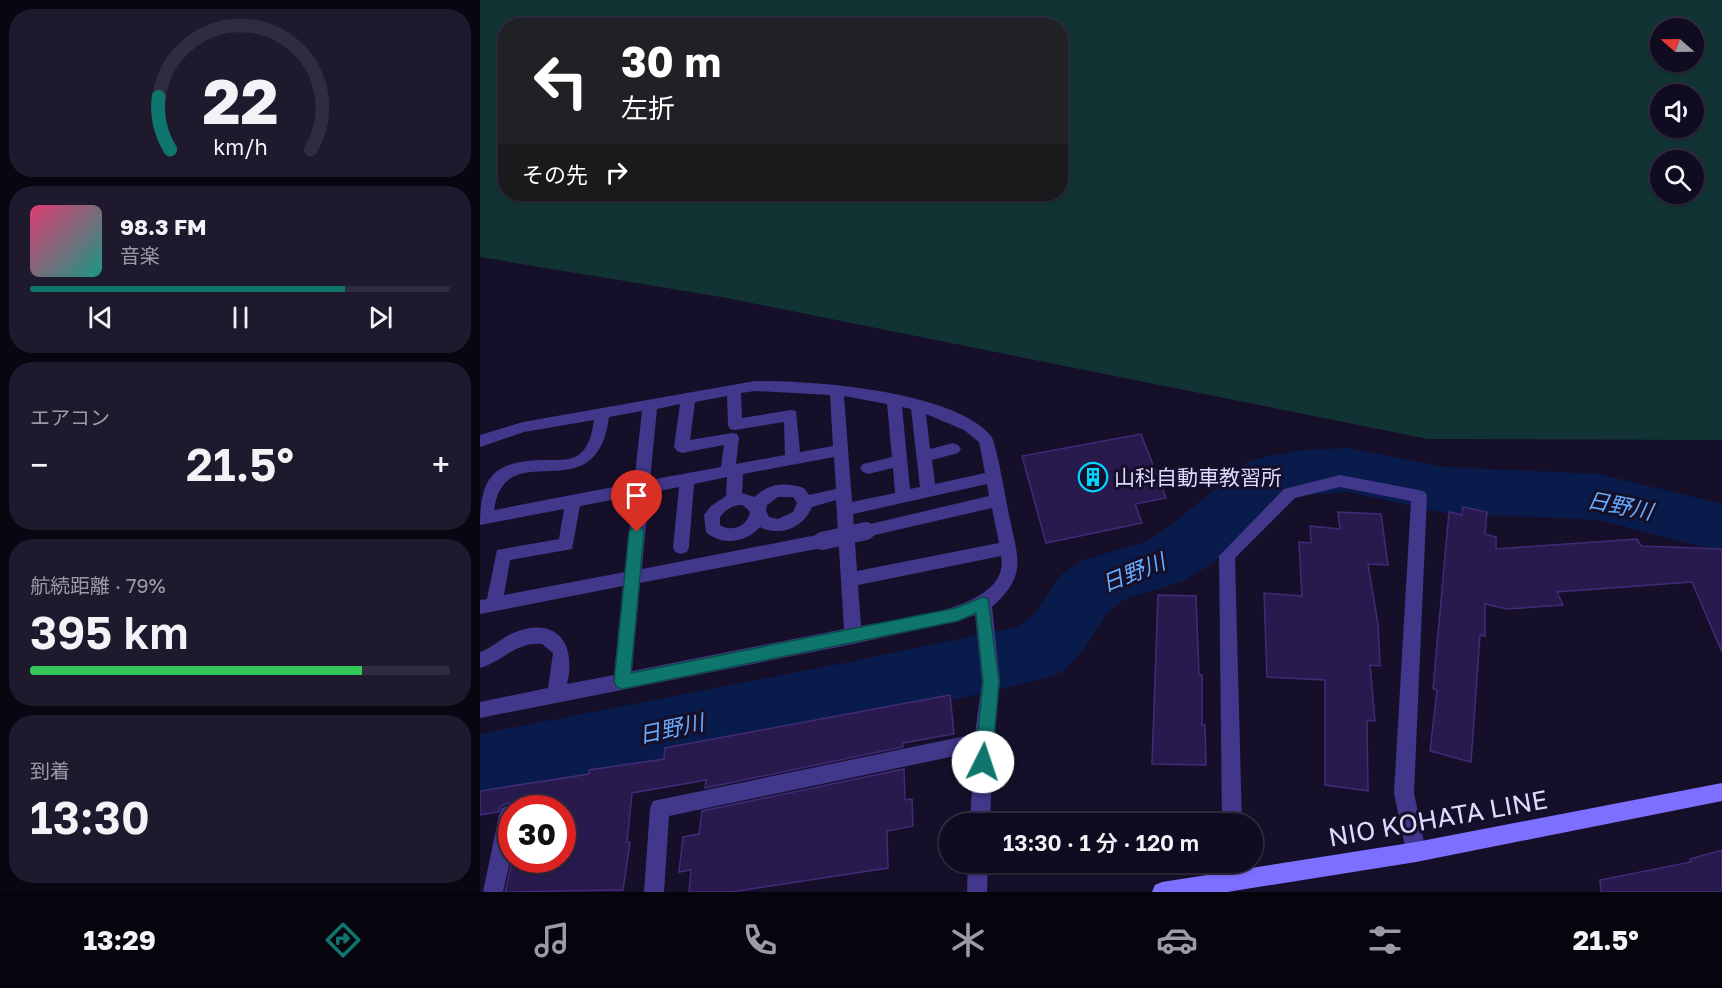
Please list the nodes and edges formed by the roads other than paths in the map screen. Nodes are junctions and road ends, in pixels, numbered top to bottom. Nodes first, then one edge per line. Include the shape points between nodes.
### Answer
1 (734, 390) junction
2 (837, 392) junction
3 (688, 398) junction
4 (894, 399) junction
5 (650, 405) junction
6 (918, 406) junction
7 (602, 413) junction
8 (480, 441) edge
9 (953, 449) dead end
10 (840, 450) junction
11 (924, 456) junction
12 (787, 460) junction
13 (900, 461) junction
14 (868, 468) dead end
15 (732, 471) junction
16 (994, 477) junction
17 (687, 479) junction
18 (640, 487) junction
19 (780, 489) junction
20 (928, 492) junction
21 (842, 493) junction
22 (903, 497) junction
23 (734, 499) junction
24 (999, 500) junction
25 (573, 501) junction
26 (805, 502) junction
27 (843, 510) junction
28 (758, 512) junction
29 (482, 519) edge
30 (711, 521) junction
31 (683, 526) junction
32 (681, 547) dead end
33 (1008, 548) junction
34 (633, 578) junction
35 (848, 580) junction
36 (983, 604) junction
37 (487, 606) edge
38 (853, 636) junction
39 (480, 660) edge
40 (622, 682) junction
41 (556, 694) junction
42 (480, 710) edge
43 (984, 741) junction
44 (1722, 792) edge
45 (981, 813) edge
46 (1232, 813) edge
47 (1416, 852) junction
48 (498, 866) edge
49 (1263, 868) edge
50 (978, 873) edge
51 (1226, 873) edge
52 (493, 892) edge
53 (654, 892) edge
54 (977, 892) edge
55 (1162, 892) edge

1 - 2 street via 770,385
1 - 3 street
1 - 12 street via 735,425 791,416
2 - 4 street
2 - 10 street
3 - 5 street
3 - 15 street via 682,447 732,438
4 - 6 street
4 - 13 street
5 - 7 street
5 - 18 street
6 - 11 street
6 - 16 street via 968,423 979,431 986,440
7 - 8 street via 523,427
7 - 29 street via 597,441 585,457 563,467 514,468 492,487
9 - 11 street
10 - 12 street
10 - 21 street
11 - 20 street
12 - 15 street
12 - 19 street
13 - 14 street
13 - 22 street
15 - 17 street
15 - 23 street
16 - 20 street
16 - 24 street
17 - 18 street
17 - 31 street
18 - 25 street
18 - 34 street
19 - 26 street via 798,492
19 - 28 street via 764,498
20 - 22 street
21 - 26 street
21 - 27 street
22 - 27 street
23 - 28 street via 750,501
23 - 30 street via 716,509
24 - 33 street
24 - 34 street, bridge via 822,541
25 - 29 street
25 - 37 street via 566,544 503,555
26 - 28 street via 796,519 782,525 766,524
27 - 35 street
28 - 30 street via 751,527 729,535 715,531
30 - 31 street
31 - 32 street
33 - 35 street
33 - 36 street via 1011,564 1001,588
34 - 37 street
34 - 40 street
35 - 38 street
36 - 38 street via 958,614
36 - 43 street via 991,682
38 - 40 street
39 - 41 street via 519,638 538,636 552,640 559,644 562,656
40 - 41 street
41 - 42 street
43 - 45 street
43 - 53 street via 660,808
44 - 47 main road, NIO KOHATA LINE
46 - 47 street via 1227,555 1290,493 1340,481 1419,496 1404,793
47 - 49 main road, NIO KOHATA LINE
48 - 52 street
50 - 54 street
51 - 55 main road, NIO KOHATA LINE

